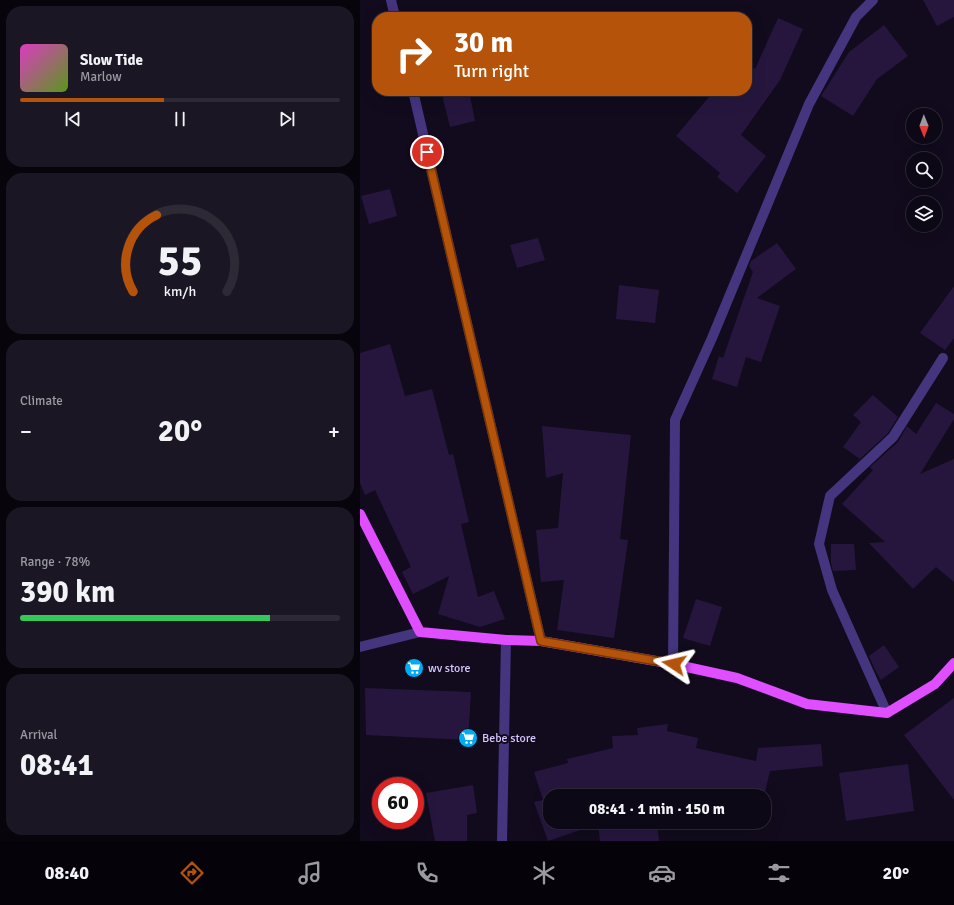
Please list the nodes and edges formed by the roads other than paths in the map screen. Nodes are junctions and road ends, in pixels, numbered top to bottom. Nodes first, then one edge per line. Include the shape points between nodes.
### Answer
1 (391, 0) edge
2 (873, 0) edge
3 (394, 12) edge
4 (414, 96) edge
5 (943, 358) dead end
6 (360, 514) edge
7 (420, 632) junction
8 (506, 640) junction
9 (541, 641) junction
10 (360, 647) edge
11 (954, 663) edge
12 (674, 664) junction
13 (887, 713) junction
14 (502, 841) edge

1 - 3 street
2 - 12 street via 856,17 809,104 712,338 675,420
4 - 9 street
5 - 13 street via 893,437 830,496 819,544 832,590
6 - 7 main road
7 - 8 main road
7 - 10 street
8 - 9 main road
8 - 14 street
9 - 12 main road
11 - 13 main road via 935,684
12 - 13 main road via 738,678 807,704

